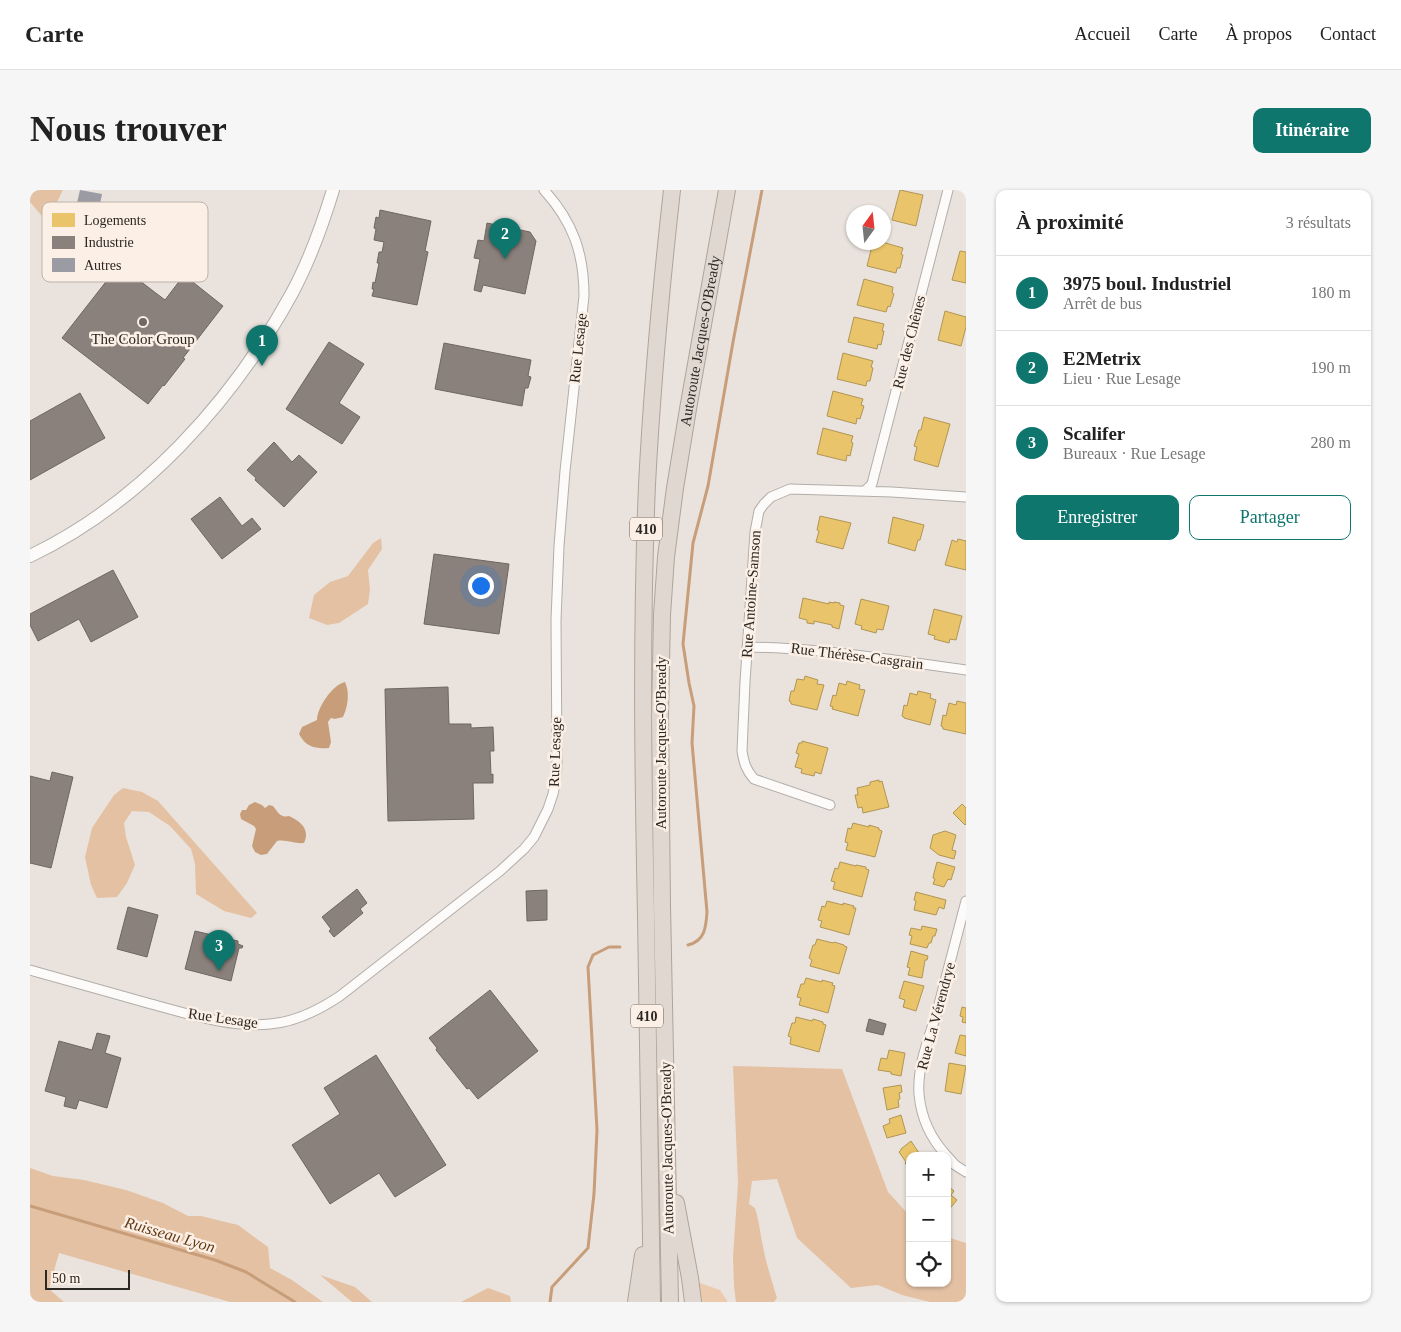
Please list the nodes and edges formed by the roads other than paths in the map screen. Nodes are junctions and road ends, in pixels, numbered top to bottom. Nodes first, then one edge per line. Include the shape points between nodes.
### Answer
1 (333, 190) edge
2 (544, 190) edge
3 (672, 190) edge
4 (727, 190) edge
5 (948, 190) edge
6 (865, 492) junction
7 (966, 497) edge
8 (30, 556) edge
9 (747, 647) junction
10 (966, 670) edge
11 (830, 805) dead end
12 (966, 901) edge
13 (30, 970) edge
14 (944, 1152) edge
15 (667, 1158) junction
16 (951, 1160) edge
17 (966, 1172) edge
18 (650, 1194) junction
19 (636, 1302) edge
20 (652, 1302) edge
21 (670, 1302) edge
22 (693, 1302) edge

1 - 8 main road via 313,250 292,294 270,332 223,398 190,435 122,498 81,527
2 - 13 street, Rue Lesage via 568,223 578,248 584,275 584,296 559,546 557,764 553,794 534,837 500,871 340,996 285,1022 251,1025 209,1019
3 - 18 highway, Autoroute Jacques-O'Bready / 410 via 652,405 643,617
4 - 15 highway, Autoroute Jacques-O'Bready / 410 via 675,488 663,595 660,725
5 - 6 street, Rue des Chênes via 872,484
6 - 7 street, Rue Antoine-Samson
6 - 9 street, Rue Antoine-Samson via 790,489 764,504 754,532
9 - 10 street, Rue Thérèse-Casgrain via 823,651
9 - 11 street, Rue Antoine-Samson via 742,751 747,772 764,783
12 - 14 street, Rue La Vérendrye via 919,1082 924,1118
15 - 21 highway, Autoroute Jacques-O'Bready / 410
15 - 22 highway
16 - 17 street, Rue La Vérendrye
18 - 19 highway
18 - 20 highway, Autoroute Jacques-O'Bready / 410

